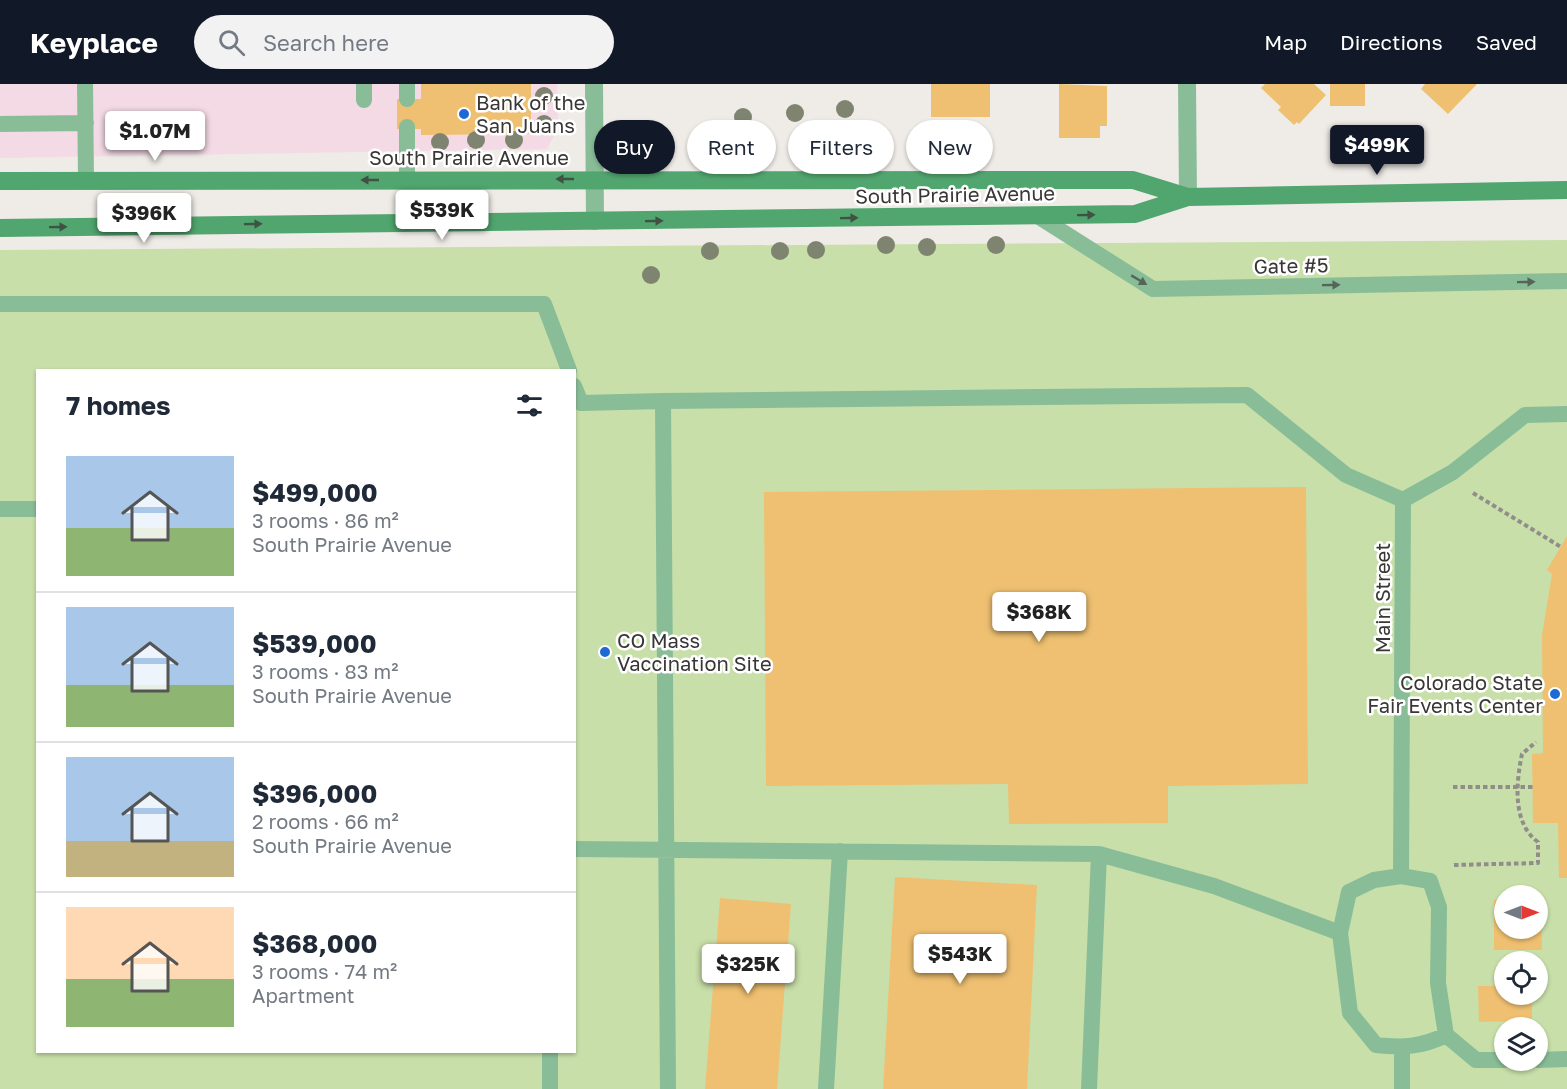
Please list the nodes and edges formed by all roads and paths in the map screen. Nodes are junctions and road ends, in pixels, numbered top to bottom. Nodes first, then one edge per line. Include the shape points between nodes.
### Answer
1 (85, 84) edge
2 (594, 84) edge
3 (1186, 84) edge
4 (86, 123) junction
5 (0, 124) edge
6 (407, 127) dead end
7 (595, 179) junction
8 (86, 180) junction
9 (407, 180) junction
10 (0, 181) edge
11 (1567, 190) edge
12 (1188, 197) junction
13 (1036, 215) junction
14 (595, 221) junction
15 (0, 228) edge
16 (1567, 281) edge
17 (0, 303) edge
18 (569, 369) edge
19 (576, 391) edge
20 (663, 401) junction
21 (1567, 414) edge
22 (1473, 493) dead end
23 (1403, 500) junction
24 (0, 509) edge
25 (36, 509) edge
26 (1561, 547) dead end
27 (1536, 742) dead end
28 (1453, 788) dead end
29 (1517, 788) junction
30 (1533, 788) dead end
31 (667, 848) junction
32 (576, 849) edge
33 (840, 851) junction
34 (1099, 854) junction
35 (1454, 866) dead end
36 (1401, 876) junction
37 (1340, 933) junction
38 (1446, 1035) junction
39 (1402, 1048) junction
40 (550, 1053) edge
41 (1567, 1059) edge
42 (1494, 1060) edge
43 (1548, 1060) edge
44 (550, 1089) edge
45 (668, 1089) edge
46 (826, 1089) edge
47 (1089, 1089) edge
48 (1402, 1089) edge

1 - 4 lane
2 - 7 street
3 - 12 street
4 - 5 lane
4 - 8 lane
6 - 9 lane
7 -> 9 main road, South Prairie Avenue
7 - 12 main road, South Prairie Avenue via 1133,180
7 - 14 street
9 -> 8 main road, South Prairie Avenue
8 - 10 main road, South Prairie Avenue
11 - 12 main road, South Prairie Avenue
13 -> 12 main road, South Prairie Avenue via 1135,214
14 -> 13 main road, South Prairie Avenue
13 -> 16 lane, Gate #5 via 1153,288
15 -> 14 main road, South Prairie Avenue
17 - 18 lane via 544,303
19 - 20 lane via 581,403
20 - 23 lane via 1247,395 1346,475
20 - 31 lane
21 - 23 lane via 1525,415 1453,472
22 - 26 path
23 - 36 lane, Main Street
24 - 25 lane
27 - 29 path via 1522,754
28 - 29 path
29 - 30 path
29 - 35 path via 1523,827 1538,842 1538,863
31 - 32 lane
31 - 33 lane
31 - 45 lane
33 - 34 lane
33 - 46 lane
34 - 37 lane via 1214,886
34 - 47 lane
36 - 37 lane via 1374,880 1349,892
36 - 38 lane via 1430,881 1439,908 1438,982
37 - 39 lane via 1350,1013 1376,1045
38 - 39 lane
38 - 42 lane via 1476,1060
39 - 48 lane
40 - 44 lane
41 - 43 lane

